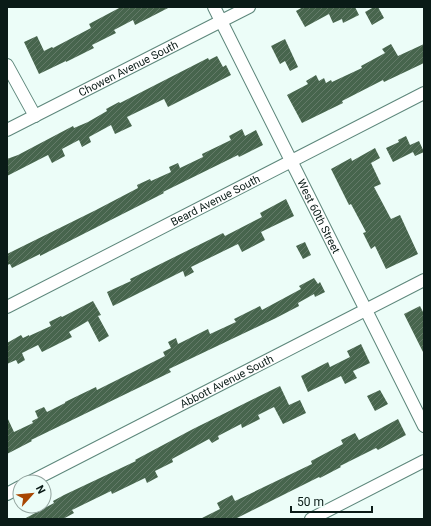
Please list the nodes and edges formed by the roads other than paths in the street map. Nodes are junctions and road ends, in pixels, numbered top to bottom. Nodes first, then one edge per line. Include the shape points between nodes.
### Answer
1 (214, 7) edge
2 (249, 7) edge
3 (221, 21) junction
4 (7, 65) edge
5 (424, 93) edge
6 (35, 116) junction
7 (7, 130) edge
8 (292, 161) junction
9 (424, 280) edge
10 (7, 307) edge
11 (366, 310) junction
12 (424, 426) edge
13 (424, 461) edge
14 (46, 474) edge
15 (311, 519) edge

1 - 3 street, West 60th Street
2 - 3 street, Chowen Avenue South
3 - 6 street, Chowen Avenue South
3 - 8 street, West 60th Street
4 - 6 street
5 - 8 street, Beard Avenue South
6 - 7 street, Chowen Avenue South
8 - 10 street, Beard Avenue South
8 - 11 street, West 60th Street
9 - 11 street, Abbott Avenue South
11 - 12 street, West 60th Street
11 - 14 street, Abbott Avenue South
13 - 15 street

